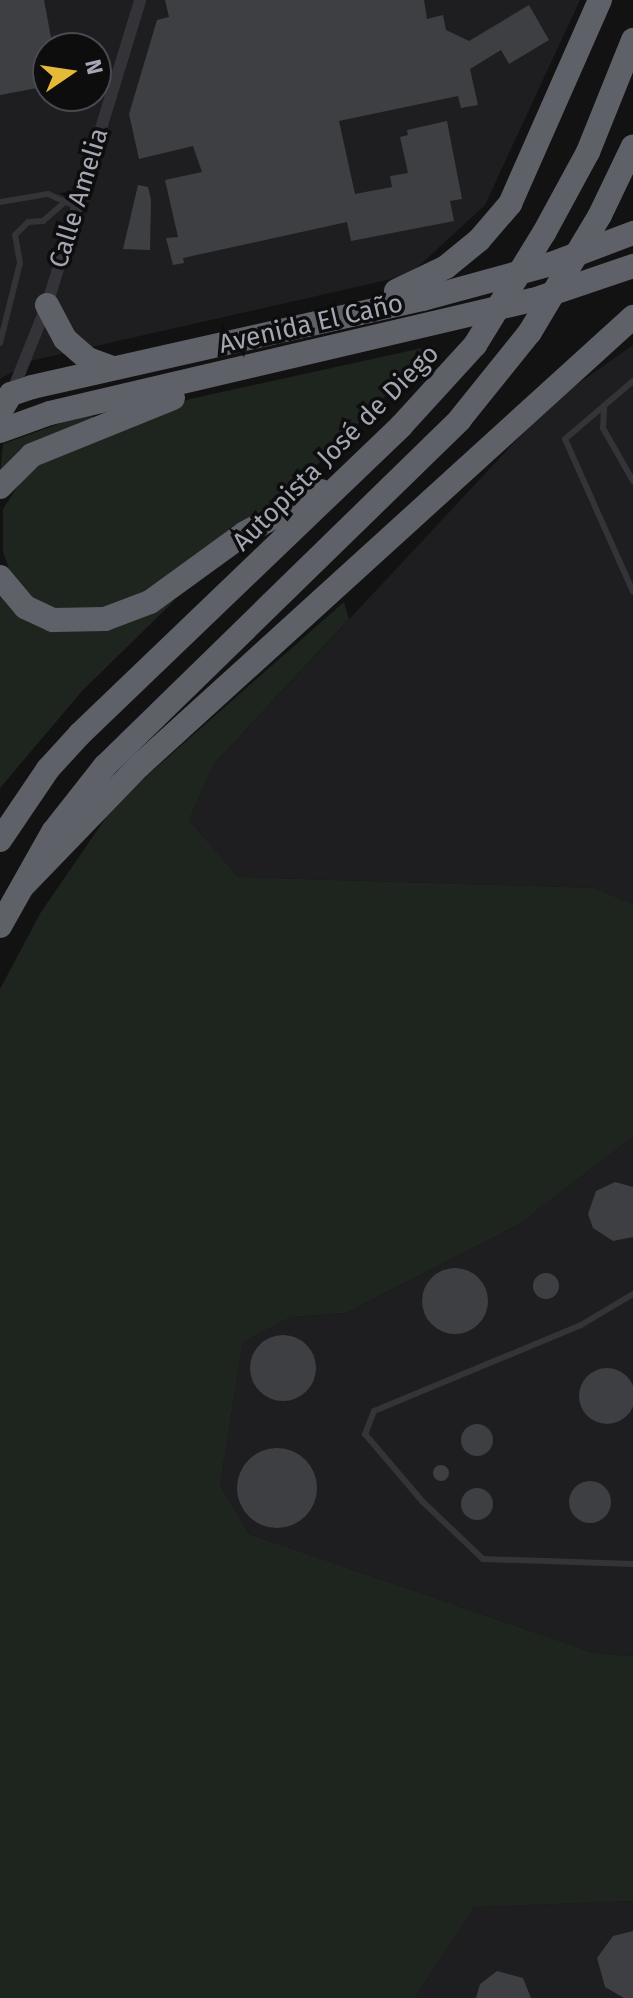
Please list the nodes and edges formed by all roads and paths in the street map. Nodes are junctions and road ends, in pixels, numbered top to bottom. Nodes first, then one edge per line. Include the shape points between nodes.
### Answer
1 (140, 0) edge
2 (600, 0) edge
3 (633, 40) edge
4 (631, 153) edge
5 (0, 202) edge
6 (71, 204) junction
7 (633, 233) edge
8 (633, 266) edge
9 (47, 305) junction
10 (633, 317) edge
11 (0, 343) edge
12 (217, 344) junction
13 (289, 360) junction
14 (113, 368) junction
15 (633, 381) edge
16 (5, 403) edge
17 (604, 409) junction
18 (0, 431) edge
19 (347, 476) junction
20 (633, 481) edge
21 (0, 487) edge
22 (0, 577) edge
23 (633, 592) edge
24 (0, 840) edge
25 (25, 884) junction
26 (0, 926) edge
27 (633, 1294) edge
28 (633, 1564) edge

1 - 6 street, Calle Amelia
2 - 12 highway via 524,179 479,240 421,283 297,315
3 - 19 highway, Autopista José de Diego, bridge via 588,152 475,345 450,378
4 - 25 highway, bridge via 530,332 460,419 105,766 53,832
5 - 6 lane via 48,194
6 - 9 street, Calle Amelia
6 - 11 lane via 43,221 28,222 15,235 20,263
7 - 12 highway, Avenida El Caño via 505,277
8 - 13 highway, Avenida El Caño via 533,300
9 - 14 highway via 65,339 88,359
9 - 16 street, Calle Amelia
10 - 25 highway via 139,766
12 - 14 highway, Avenida El Caño
13 - 18 highway, Avenida El Caño via 50,413
13 - 21 highway via 70,437 32,455
14 - 16 highway, Avenida El Caño
15 - 17 lane
17 - 20 lane via 603,428
17 - 23 lane via 565,439
19 - 22 highway via 245,533 150,602 118,616 89,622 53,620 25,607
19 - 24 highway, Autopista José de Diego via 80,734 48,769
25 - 26 highway
27 - 28 lane via 581,1325 374,1411 365,1434 422,1501 483,1559

